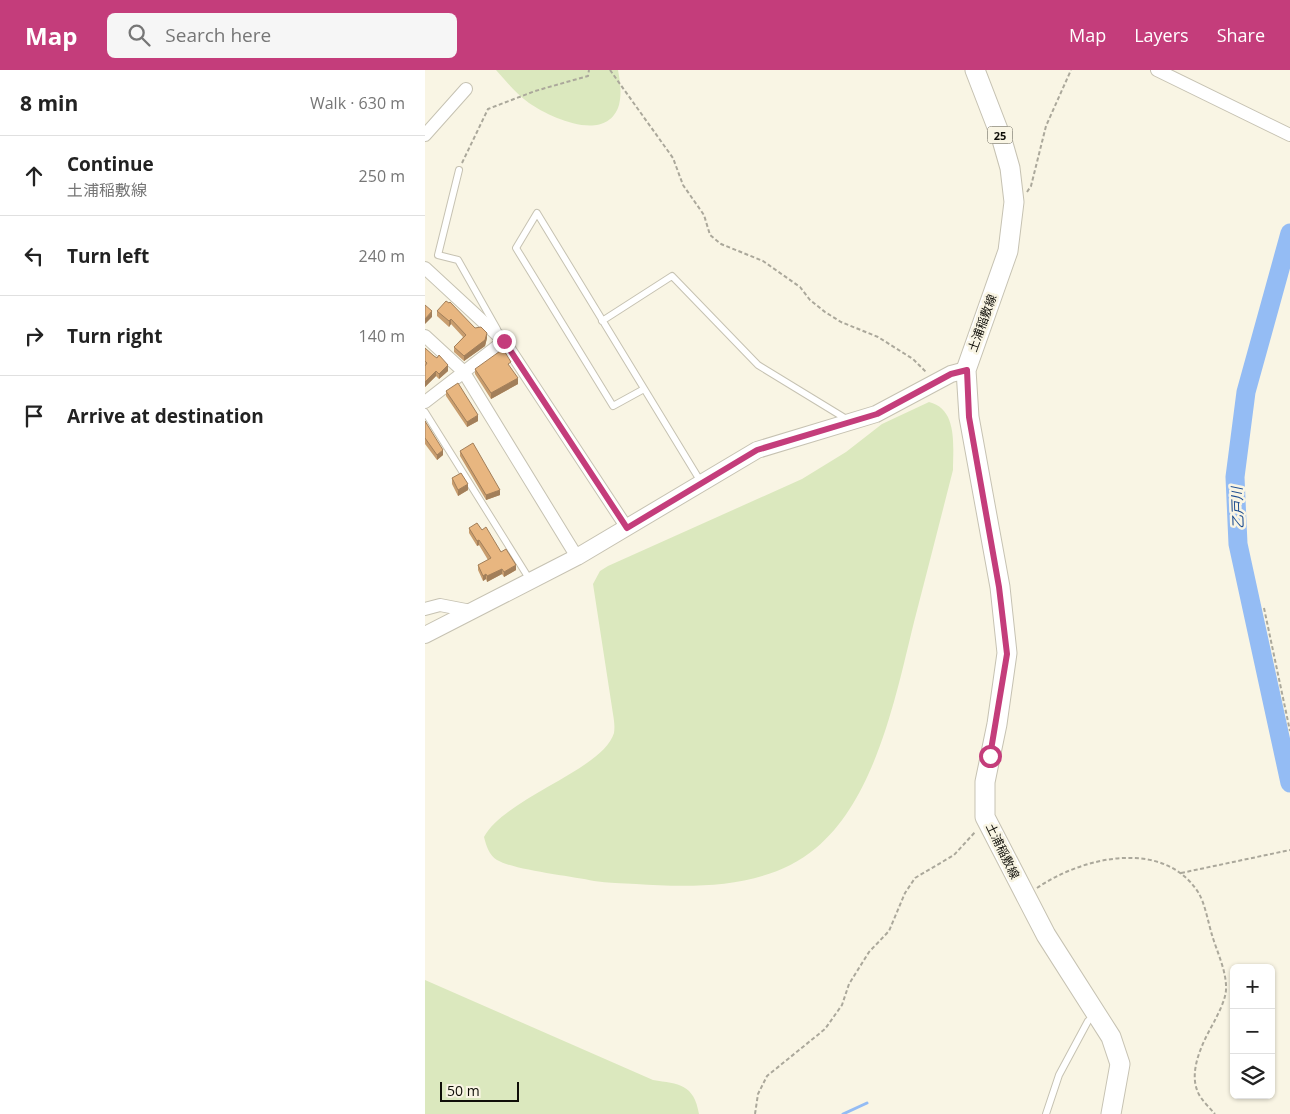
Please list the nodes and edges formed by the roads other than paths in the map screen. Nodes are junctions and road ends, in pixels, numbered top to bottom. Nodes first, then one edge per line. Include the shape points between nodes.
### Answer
1 (975, 70) edge
2 (1157, 70) edge
3 (466, 89) dead end
4 (425, 135) edge
5 (1290, 135) edge
6 (459, 170) road end
7 (425, 268) edge
8 (602, 321) junction
9 (425, 336) edge
10 (504, 341) junction
11 (967, 370) junction
12 (463, 371) junction
13 (644, 389) junction
14 (425, 402) edge
15 (425, 412) edge
16 (851, 422) junction
17 (702, 483) junction
18 (627, 528) junction
19 (577, 557) junction
20 (530, 580) junction
21 (425, 609) edge
22 (471, 611) junction
23 (425, 635) edge
24 (1096, 1014) junction
25 (1046, 1114) edge
26 (1111, 1114) edge

1 - 11 main road, 土浦稲敷線 / 25 via 1002,140 1010,168 1014,202 1008,251
2 - 5 street
3 - 4 street
6 - 10 lane via 438,255 458,260
7 - 10 street
8 - 13 lane
8 - 13 lane via 537,213 516,248 613,406
8 - 16 lane via 672,276 758,365
9 - 12 street
10 - 12 street
10 - 18 street
11 - 16 street via 957,371 877,414
11 - 24 main road, 土浦稲敷線 / 25 via 969,417 999,587 1007,654 985,782 985,816 1045,935
12 - 14 street
12 - 19 street
13 - 17 lane
15 - 20 lane
16 - 17 street via 757,450
17 - 18 street
18 - 19 street
19 - 20 street
20 - 22 street
21 - 22 street via 440,605
22 - 23 street
24 - 25 lane via 1088,1021 1059,1075
24 - 26 main road, 土浦稲敷線 / 25 via 1111,1038 1120,1064

